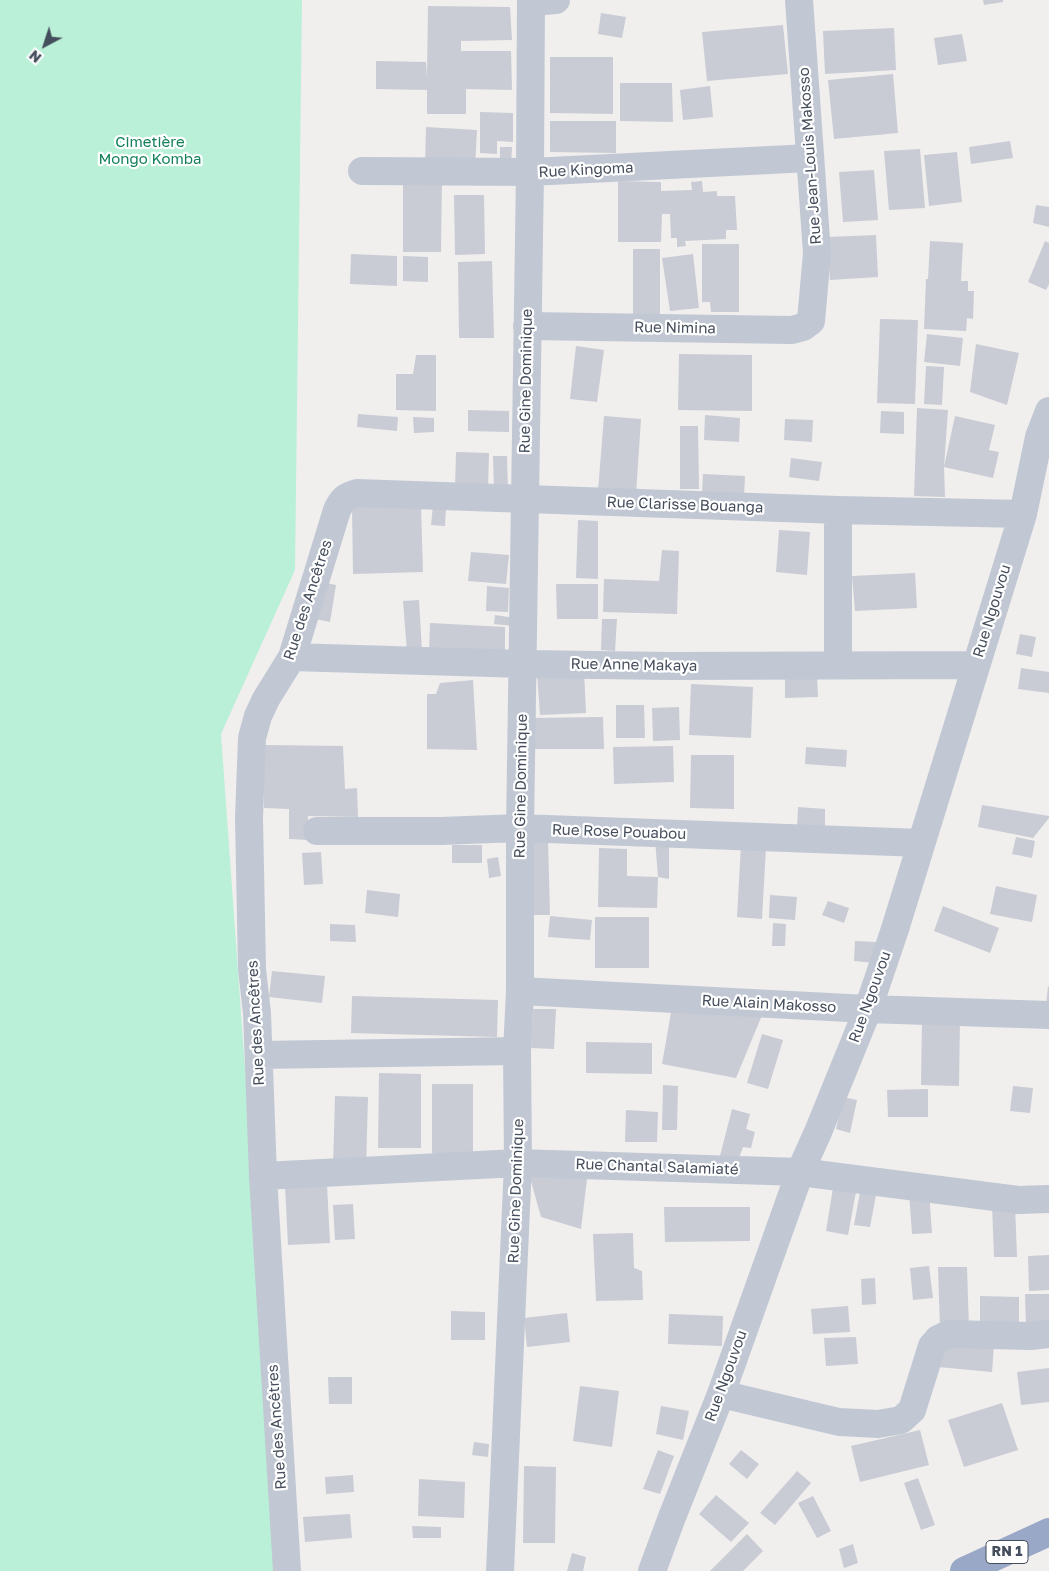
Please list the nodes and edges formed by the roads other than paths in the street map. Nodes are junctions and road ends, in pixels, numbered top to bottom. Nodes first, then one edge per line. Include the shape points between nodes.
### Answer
1 (799, 0) edge
2 (539, 1) edge
3 (810, 158) junction
4 (362, 172) dead end
5 (530, 172) junction
6 (813, 312) joint
7 (527, 326) junction
8 (1049, 411) edge
9 (348, 495) joint
10 (524, 499) junction
11 (838, 510) junction
12 (1023, 514) junction
13 (292, 657) junction
14 (522, 664) junction
15 (838, 665) junction
16 (976, 665) junction
17 (520, 828) junction
18 (317, 831) dead end
19 (921, 843) junction
20 (520, 992) junction
21 (868, 1009) junction
22 (1049, 1016) edge
23 (517, 1052) junction
24 (259, 1055) junction
25 (518, 1163) junction
26 (800, 1172) junction
27 (263, 1176) junction
28 (1049, 1199) edge
29 (1049, 1334) edge
30 (720, 1394) junction
31 (1049, 1532) edge
32 (287, 1571) edge
33 (500, 1571) edge
34 (652, 1571) edge
35 (964, 1571) edge

1 - 3 street, Rue Jean-Louis Makosso
2 - 5 street, Rue Gine Dominique
3 - 5 street, Rue Kingoma
3 - 6 street, Rue Jean-Louis Makosso via 817,253
4 - 5 street, Rue Kingoma
5 - 7 street, Rue Gine Dominique
6 - 7 street, Rue Nimina via 811,321 792,330
7 - 10 street, Rue Gine Dominique
8 - 12 street, Rue Ngouvou via 1039,437
9 - 10 street, Rue Clarisse Bouanga
9 - 13 street, Rue des Ancêtres via 337,510
10 - 11 street, Rue Clarisse Bouanga
10 - 14 street, Rue Gine Dominique
11 - 12 street, Rue Clarisse Bouanga
11 - 15 street
12 - 16 street, Rue Ngouvou
13 - 14 street, Rue Anne Makaya
13 - 24 street, Rue des Ancêtres via 266,699 252,738 249,818 252,969
14 - 15 street, Rue Anne Makaya
14 - 17 street, Rue Gine Dominique
15 - 16 street, Rue Anne Makaya
16 - 19 street, Rue Ngouvou
17 - 18 street, Rue Rose Pouabou
17 - 19 street, Rue Rose Pouabou
17 - 20 street, Rue Gine Dominique
19 - 21 street, Rue Ngouvou
20 - 21 street, Rue Alain Makosso
20 - 23 street, Rue Gine Dominique
21 - 22 street, Rue Alain Makosso
21 - 26 street, Rue Ngouvou
23 - 24 street
23 - 25 street, Rue Gine Dominique
24 - 27 street, Rue des Ancêtres
25 - 26 street, Rue Chantal Salamiaté
25 - 27 street, Rue Chantal Salamiaté
25 - 33 street, Rue Gine Dominique
26 - 28 street, Rue Chantal Salamiaté via 1018,1200
26 - 30 street, Rue Ngouvou
27 - 32 street, Rue des Ancêtres
29 - 30 street via 949,1334 938,1339 932,1346 912,1410 901,1420 878,1424 839,1422
30 - 34 street, Rue Ngouvou
31 - 35 highway, RN 1

